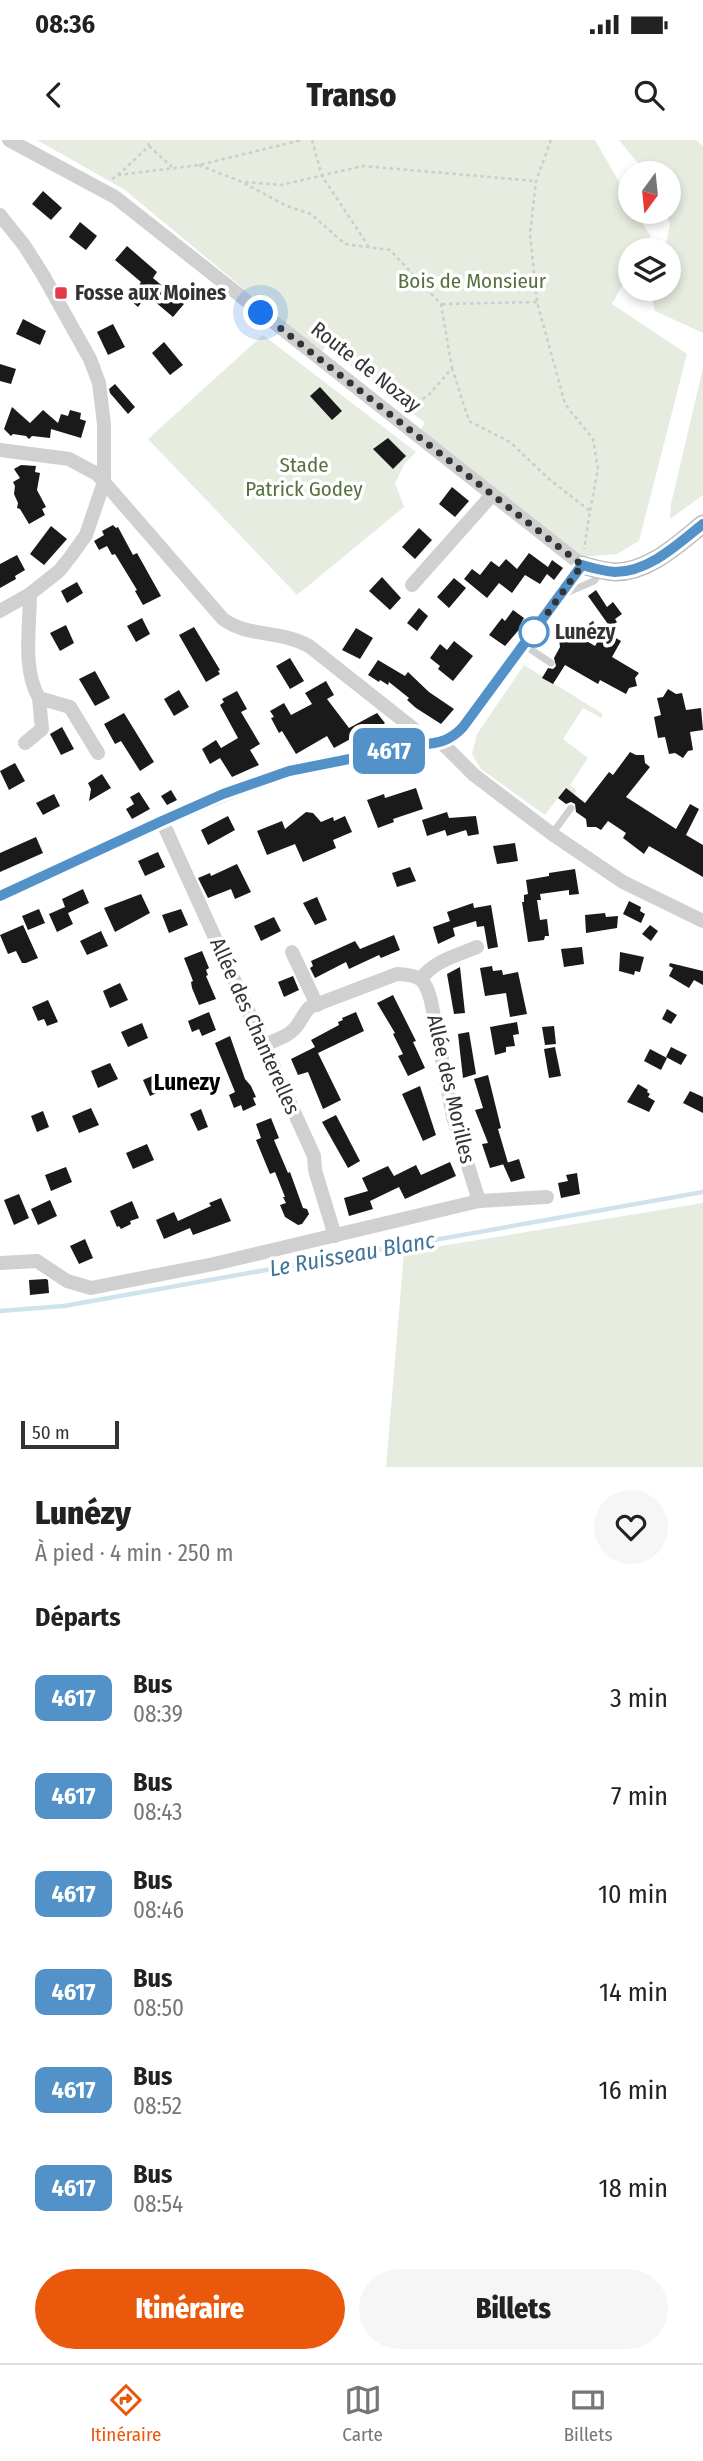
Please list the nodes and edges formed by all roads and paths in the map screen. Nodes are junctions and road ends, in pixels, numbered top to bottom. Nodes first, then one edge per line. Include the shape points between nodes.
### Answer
1 (9, 140) edge
2 (148, 140) edge
3 (302, 140) edge
4 (312, 140) edge
5 (551, 140) edge
6 (149, 146) junction
7 (199, 165) junction
8 (172, 167) junction
9 (118, 175) junction
10 (322, 176) junction
11 (536, 181) junction
12 (242, 182) junction
13 (97, 187) junction
14 (0, 215) edge
15 (369, 247) junction
16 (537, 302) junction
17 (441, 304) junction
18 (452, 368) junction
19 (390, 415) junction
20 (0, 450) edge
21 (104, 482) junction
22 (492, 495) junction
23 (590, 511) junction
24 (703, 524) edge
25 (590, 567) junction
26 (412, 585) dead end
27 (30, 594) junction
28 (561, 595) junction
29 (0, 611) edge
30 (524, 645) junction
31 (551, 663) dead end
32 (39, 698) junction
33 (25, 743) dead end
34 (442, 743) junction
35 (420, 745) junction
36 (98, 753) dead end
37 (571, 808) dead end
38 (162, 821) junction
39 (552, 834) junction
40 (0, 896) edge
41 (703, 921) edge
42 (477, 947) dead end
43 (292, 952) dead end
44 (421, 979) junction
45 (317, 1004) junction
46 (264, 1045) junction
47 (547, 1197) dead end
48 (479, 1201) junction
49 (335, 1236) junction
50 (0, 1264) edge

1 - 13 street, Route de Nozay
2 - 6 path
3 - 7 path
4 - 10 path
5 - 11 path
6 - 8 path
6 - 9 path
7 - 8 path
7 - 12 path
8 - 9 path
9 - 13 path
10 - 11 path via 363,166
10 - 12 path via 281,185
10 - 15 path
11 - 16 path via 530,234
12 - 15 path via 311,214 345,244
13 - 19 street, Route de Nozay
14 - 21 street via 47,281 90,359 99,383 104,424
15 - 17 path via 390,250
16 - 17 path
16 - 23 path via 565,404 593,439 598,469
17 - 18 path
18 - 19 path via 428,396
18 - 23 path via 469,421 510,442
19 - 22 street, Route de Nozay
20 - 21 street via 69,459
21 - 27 street via 78,546 59,571
21 - 35 street via 223,619 241,629 294,638 309,646 419,733
22 - 25 street, Route de Nozay
22 - 26 street
23 - 25 path
24 - 25 street via 650,562 625,571
25 - 28 street
25 - 28 lane via 594,581
27 - 29 street
27 - 32 street via 30,673
28 - 30 street
30 - 31 lane
30 - 34 street via 463,727
32 - 33 street via 41,729
32 - 36 street via 70,707
34 - 35 street
34 - 39 street via 474,775
35 - 38 street via 289,771
37 - 39 lane
38 - 40 street
38 - 46 street, Allée des Chanterelles
39 - 41 street via 623,882
42 - 44 street via 435,965
43 - 45 street
44 - 45 street via 397,974
44 - 48 street, Allée des Morilles via 431,1001 453,1117
45 - 46 street via 302,1014 292,1031
46 - 49 street, Allée des Chanterelles via 314,1156
47 - 48 street
48 - 49 street
49 - 50 street via 91,1288 67,1281 37,1261

